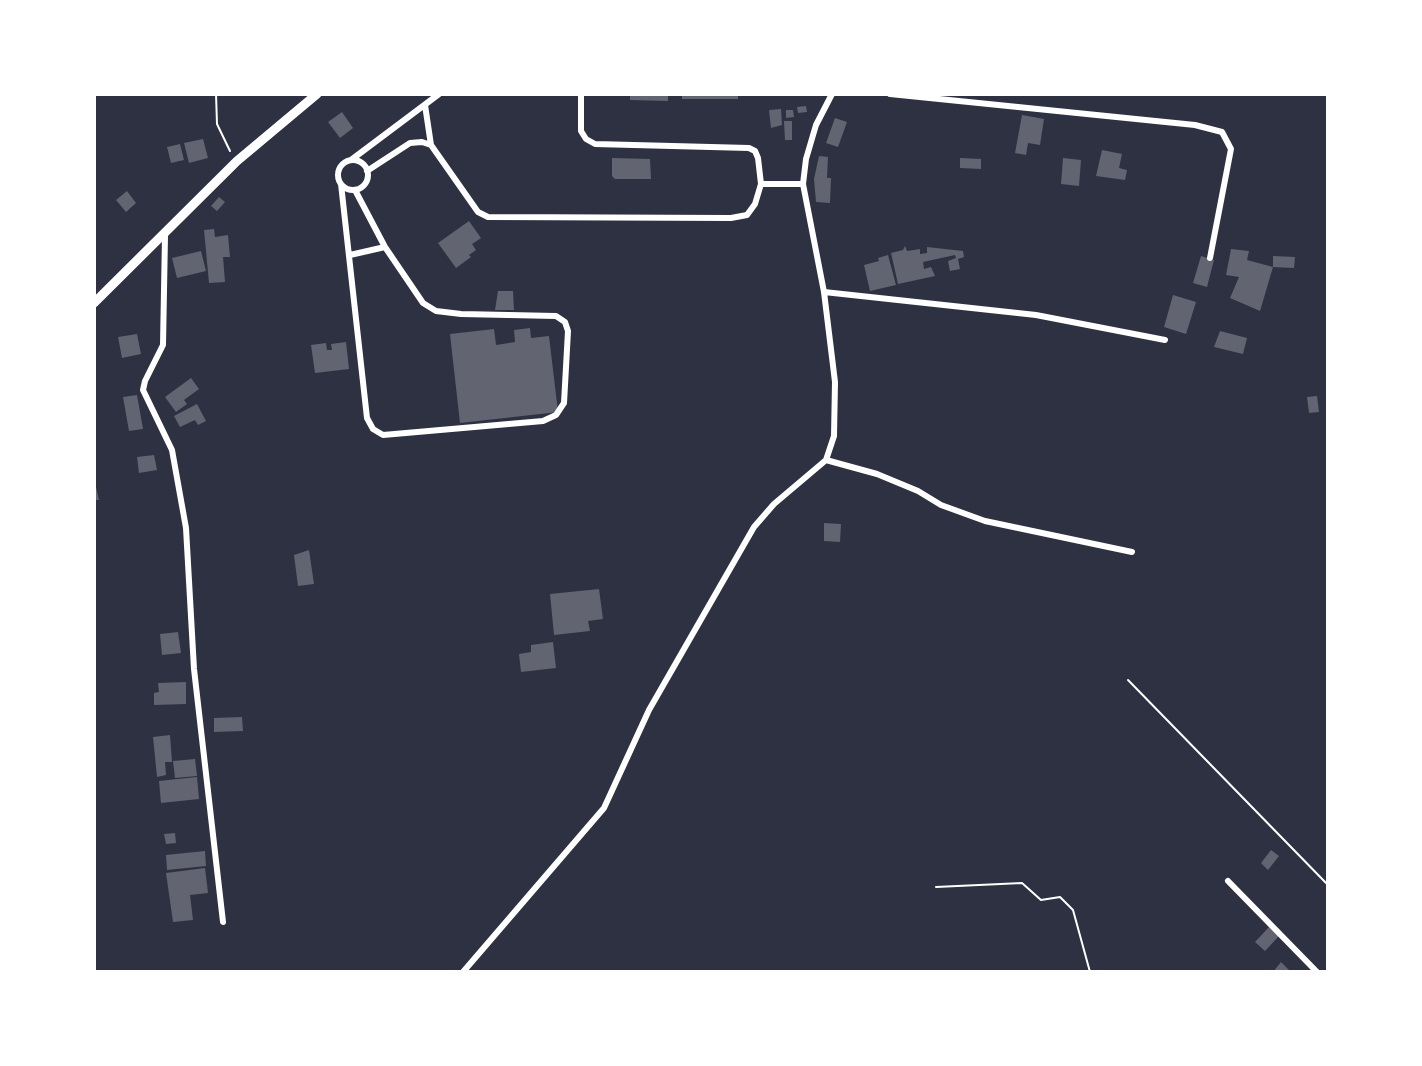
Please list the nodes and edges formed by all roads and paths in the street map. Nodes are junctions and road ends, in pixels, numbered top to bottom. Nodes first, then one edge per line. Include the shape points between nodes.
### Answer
1 (216, 94) edge
2 (317, 94) edge
3 (439, 94) edge
4 (581, 94) edge
5 (832, 94) edge
6 (890, 94) edge
7 (424, 105) junction
8 (431, 145) junction
9 (351, 160) junction
10 (237, 161) junction
11 (367, 171) junction
12 (341, 184) junction
13 (761, 184) junction
14 (803, 184) junction
15 (354, 190) junction
16 (165, 236) junction
17 (386, 246) junction
18 (350, 255) junction
19 (1210, 258) dead end
20 (824, 292) junction
21 (94, 303) edge
22 (1165, 340) dead end
23 (826, 460) junction
24 (1132, 552) dead end
25 (1128, 680) dead end
26 (1228, 881) dead end
27 (1328, 885) edge
28 (936, 887) dead end
29 (223, 922) dead end
30 (463, 972) edge
31 (1090, 972) edge
32 (1317, 972) edge

1 - 10 path via 217,124
2 - 10 street
3 - 7 street
4 - 13 street via 580,131 595,144 749,148 758,159
5 - 14 street via 816,125
6 - 19 street via 1195,125 1222,132 1231,149
7 - 8 street
7 - 9 street
8 - 11 street via 410,143
8 - 13 street via 478,212 488,217 731,218 747,214 755,204
9 - 11 street via 361,162
9 - 12 street via 339,169
10 - 16 street
11 - 15 street via 364,185
12 - 15 street
12 - 18 street
13 - 14 street
14 - 20 street
15 - 17 street
16 - 21 street
16 - 29 street via 163,345 143,390 172,450 186,528 194,669
17 - 18 street
17 - 18 street via 423,303 436,311 556,316 565,322 568,331 564,403 556,416 543,421 382,435 373,429 367,418
20 - 22 street via 1036,315
20 - 23 street via 835,382 834,436
23 - 24 street via 877,474 985,521
23 - 30 street via 754,526 649,710 604,808
25 - 27 path
26 - 32 street
28 - 31 path via 1022,883 1041,900 1060,897 1073,910

